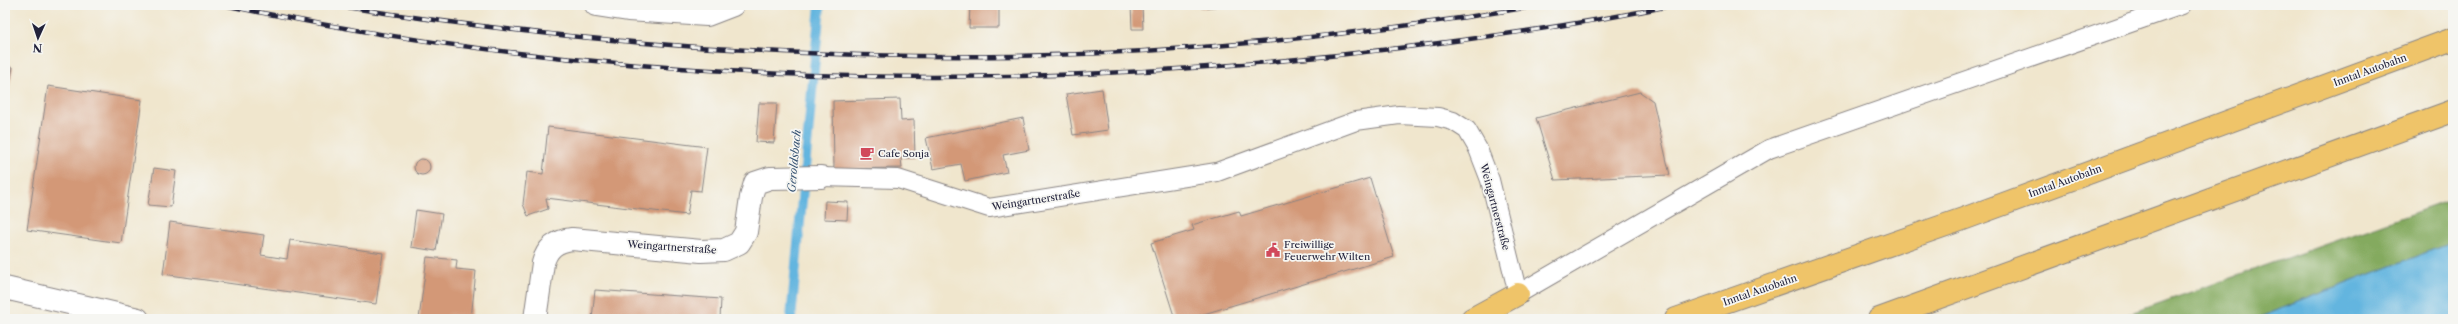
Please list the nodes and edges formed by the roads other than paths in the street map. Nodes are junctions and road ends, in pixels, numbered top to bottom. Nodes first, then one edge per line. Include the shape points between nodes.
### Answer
1 (596, 5) edge
2 (733, 5) edge
3 (2182, 5) edge
4 (2453, 39) edge
5 (2453, 111) edge
6 (821, 177) joint
7 (5, 288) edge
8 (1518, 294) junction
9 (138, 319) edge
10 (535, 319) edge
11 (1472, 319) edge
12 (1676, 319) edge
13 (1879, 319) edge

1 - 2 street via 628,10 707,15
3 - 8 lane via 1769,149
4 - 12 highway, Inntal Autobahn via 1963,219
5 - 13 highway
6 - 8 lane, Weingartnerstraße via 898,178 989,208 1217,172 1356,121 1399,115 1438,117 1453,121 1467,130 1478,150 1490,180
6 - 10 street, Weingartnerstraße via 770,178 756,183 744,237 739,243 724,250 701,251 572,239 556,243 545,255 542,263
7 - 9 street
8 - 11 highway

